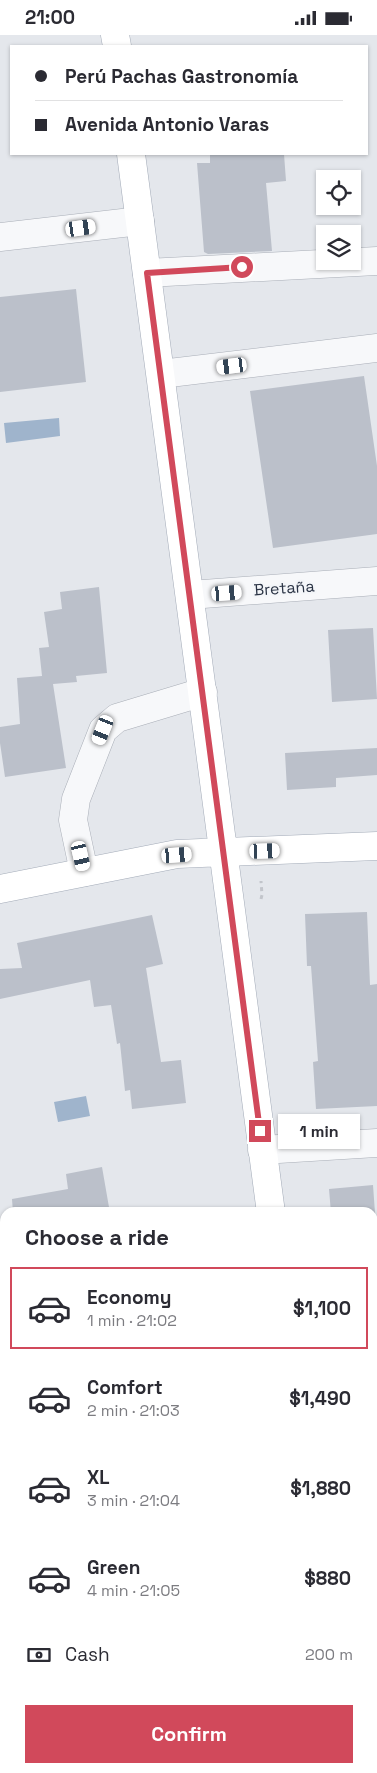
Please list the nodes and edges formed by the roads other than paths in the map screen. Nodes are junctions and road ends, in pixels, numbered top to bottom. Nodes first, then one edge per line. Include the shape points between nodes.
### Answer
1 (131, 155) edge
2 (140, 221) junction
3 (0, 237) edge
4 (377, 261) edge
5 (147, 273) junction
6 (377, 348) edge
7 (160, 374) junction
8 (377, 581) edge
9 (190, 595) junction
10 (203, 692) junction
11 (377, 846) edge
12 (224, 851) junction
13 (84, 872) junction
14 (0, 889) edge
15 (377, 1143) edge
16 (262, 1150) junction
17 (270, 1207) edge

1 - 2 main road
2 - 3 street
2 - 5 main road
4 - 5 street
5 - 7 main road
6 - 7 street
7 - 9 main road
8 - 9 street, Bretaña
9 - 10 main road
10 - 12 main road
10 - 13 street via 117,718 103,730 76,799 72,820
11 - 12 main road
12 - 13 main road via 177,855
12 - 16 main road
13 - 14 main road
15 - 16 street
16 - 17 main road

